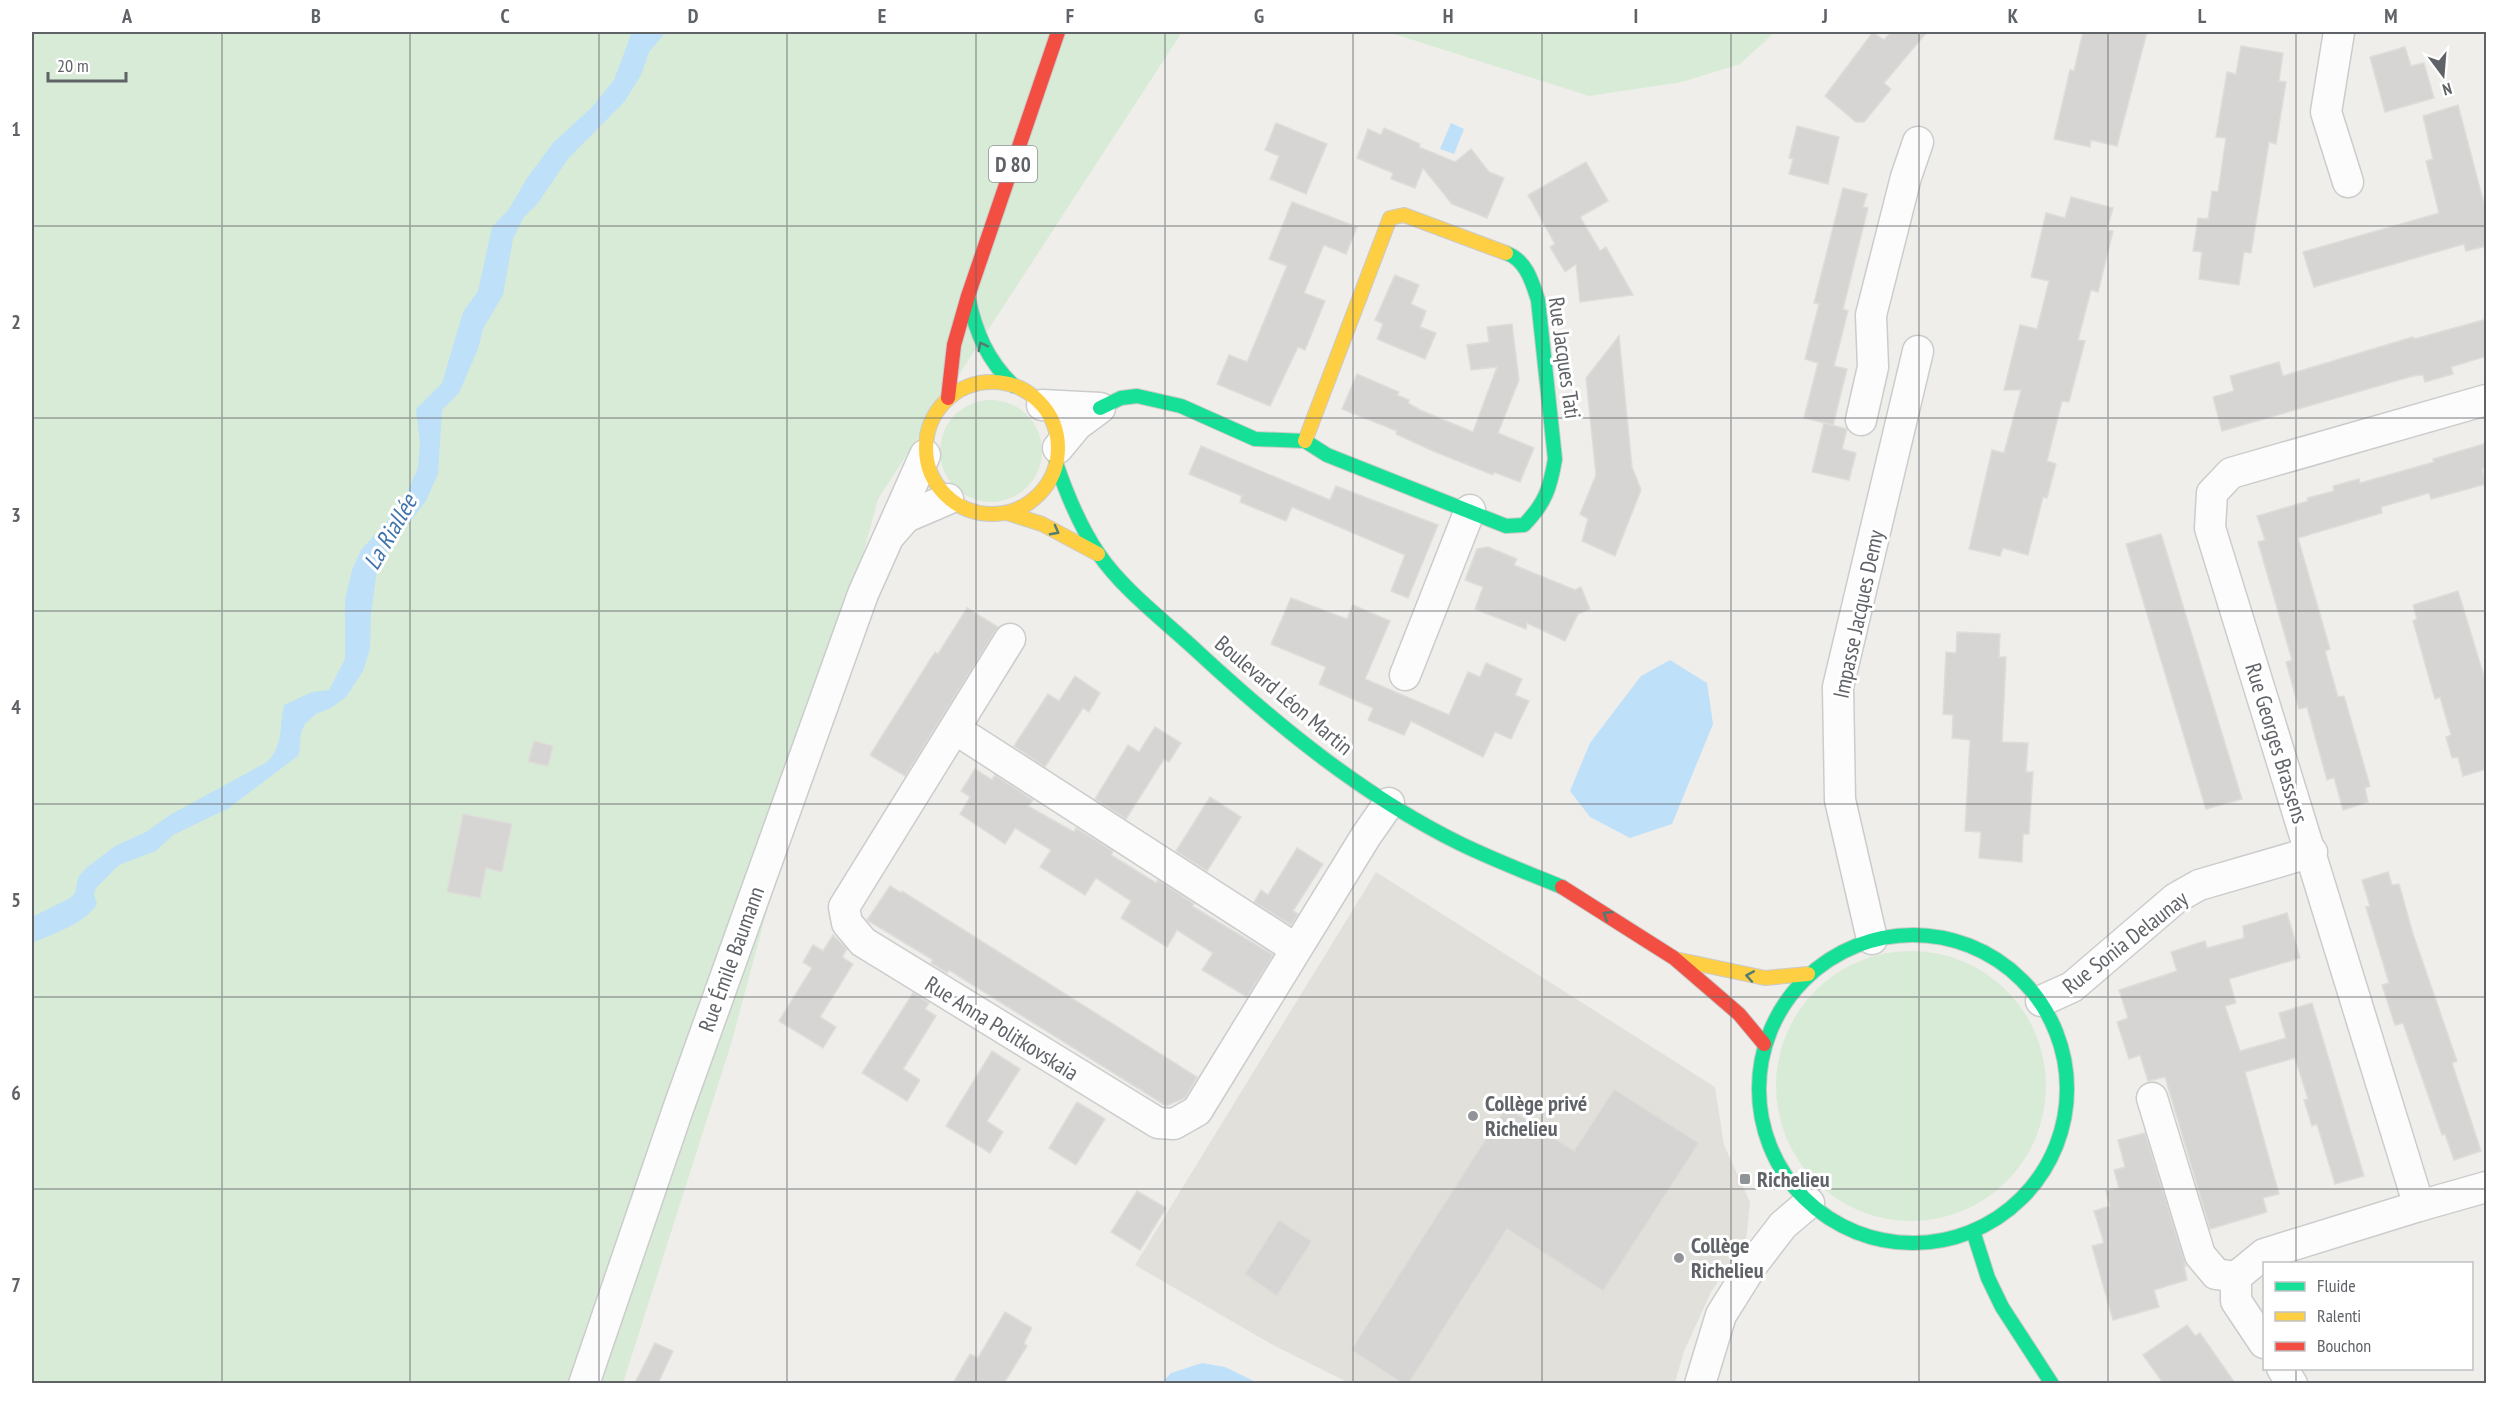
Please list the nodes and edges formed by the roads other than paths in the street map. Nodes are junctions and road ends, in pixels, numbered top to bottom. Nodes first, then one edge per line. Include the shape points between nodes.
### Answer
1 (1058, 32) edge
2 (2339, 32) edge
3 (1918, 142) dead end
4 (2348, 182) dead end
5 (968, 296) junction
6 (1873, 354) junction
7 (1014, 386) junction
8 (948, 398) junction
9 (2487, 400) edge
10 (1042, 405) junction
11 (1100, 408) junction
12 (1861, 420) dead end
13 (1305, 441) junction
14 (925, 454) junction
15 (1057, 456) junction
16 (948, 499) junction
17 (1470, 510) junction
18 (1007, 513) junction
19 (886, 538) junction
20 (1099, 555) junction
21 (1010, 639) dead end
22 (1405, 675) dead end
23 (955, 729) junction
24 (1389, 803) junction
25 (1461, 844) junction
26 (2312, 852) junction
27 (1516, 885) dead end
28 (1598, 926) dead end
29 (1872, 939) junction
30 (1296, 949) junction
31 (1674, 958) junction
32 (1808, 974) junction
33 (2041, 1001) junction
34 (1764, 1044) junction
35 (2152, 1098) dead end
36 (2487, 1187) edge
37 (1809, 1203) junction
38 (2419, 1206) junction
39 (1973, 1231) junction
40 (2236, 1277) junction
41 (2263, 1340) edge
42 (2283, 1370) edge
43 (584, 1383) edge
44 (1700, 1383) edge
45 (2052, 1383) edge
46 (2292, 1383) edge

1 - 5 main road, D 80
2 - 4 street via 2326,112
3 - 6 street via 1871,315
7 -> 5 main road via 994,369 976,333
5 - 8 main road, D 80 via 954,345
6 - 12 street
6 - 29 street, Impasse Jacques Demy via 1917,357 1838,687 1840,800
7 - 8 main road via 979,383
7 - 10 main road
8 - 14 main road via 934,414 926,434
9 - 26 street, Rue Georges Brassens via 2231,473 2212,493 2210,528
10 - 11 street
10 - 15 main road via 1051,418
11 - 13 main road, Rue Jacques Tati via 1121,398 1137,396 1181,406 1255,439
11 - 15 street via 1077,425
13 - 17 main road, Rue Jacques Tati via 1327,454
13 - 17 main road, Rue Jacques Tati via 1390,218 1404,214 1491,246 1517,257 1538,300 1555,459 1542,506 1524,525 1506,526
14 - 16 main road via 933,479
14 - 19 street, Rue Émile Baumann
15 - 18 main road via 1050,481 1039,495 1024,507
15 - 20 main road, Boulevard Léon Martin via 1073,511
16 - 18 main road via 966,510 986,515
16 - 19 street, Rue Émile Baumann via 906,517
17 - 22 street
18 -> 20 main road, Boulevard Léon Martin via 1042,524
19 - 43 street, Rue Émile Baumann via 682,1098
20 - 24 main road, Boulevard Léon Martin via 1258,707 1322,758
21 - 23 street, Rue Anna Politkovskaia
23 - 30 street
23 - 30 street, Rue Anna Politkovskaia via 844,907 847,923 863,942 1158,1123 1174,1124 1197,1111
24 - 25 main road, Boulevard Léon Martin
24 - 30 street, Rue Anna Politkovskaia
25 - 27 main road, Boulevard Léon Martin
31 -> 25 main road, Boulevard Léon Martin via 1564,888
26 - 33 street, Rue Sonia Delaunay via 2199,885 2176,898 2072,987
26 - 38 street, Rue Georges Brassens
28 - 31 main road, Boulevard Léon Martin
29 - 32 main road via 1838,953
29 - 33 main road via 1919,934 1967,943 2008,966
32 -> 31 main road, Boulevard Léon Martin via 1765,978
31 - 34 main road, Boulevard Léon Martin via 1739,1014
32 - 34 main road via 1781,1006
33 - 39 main road via 2061,1043 2068,1088 2061,1133 2042,1174 2012,1208
34 - 37 main road via 1758,1087 1763,1131 1781,1170
35 - 40 street via 2200,1255 2216,1274
36 - 38 street
37 - 39 main road via 1845,1228 1886,1241 1930,1242
37 - 44 street via 1783,1225 1721,1315
38 - 40 street via 2264,1254
39 - 45 main road via 2002,1307
40 - 41 street via 2236,1301
42 - 46 street

